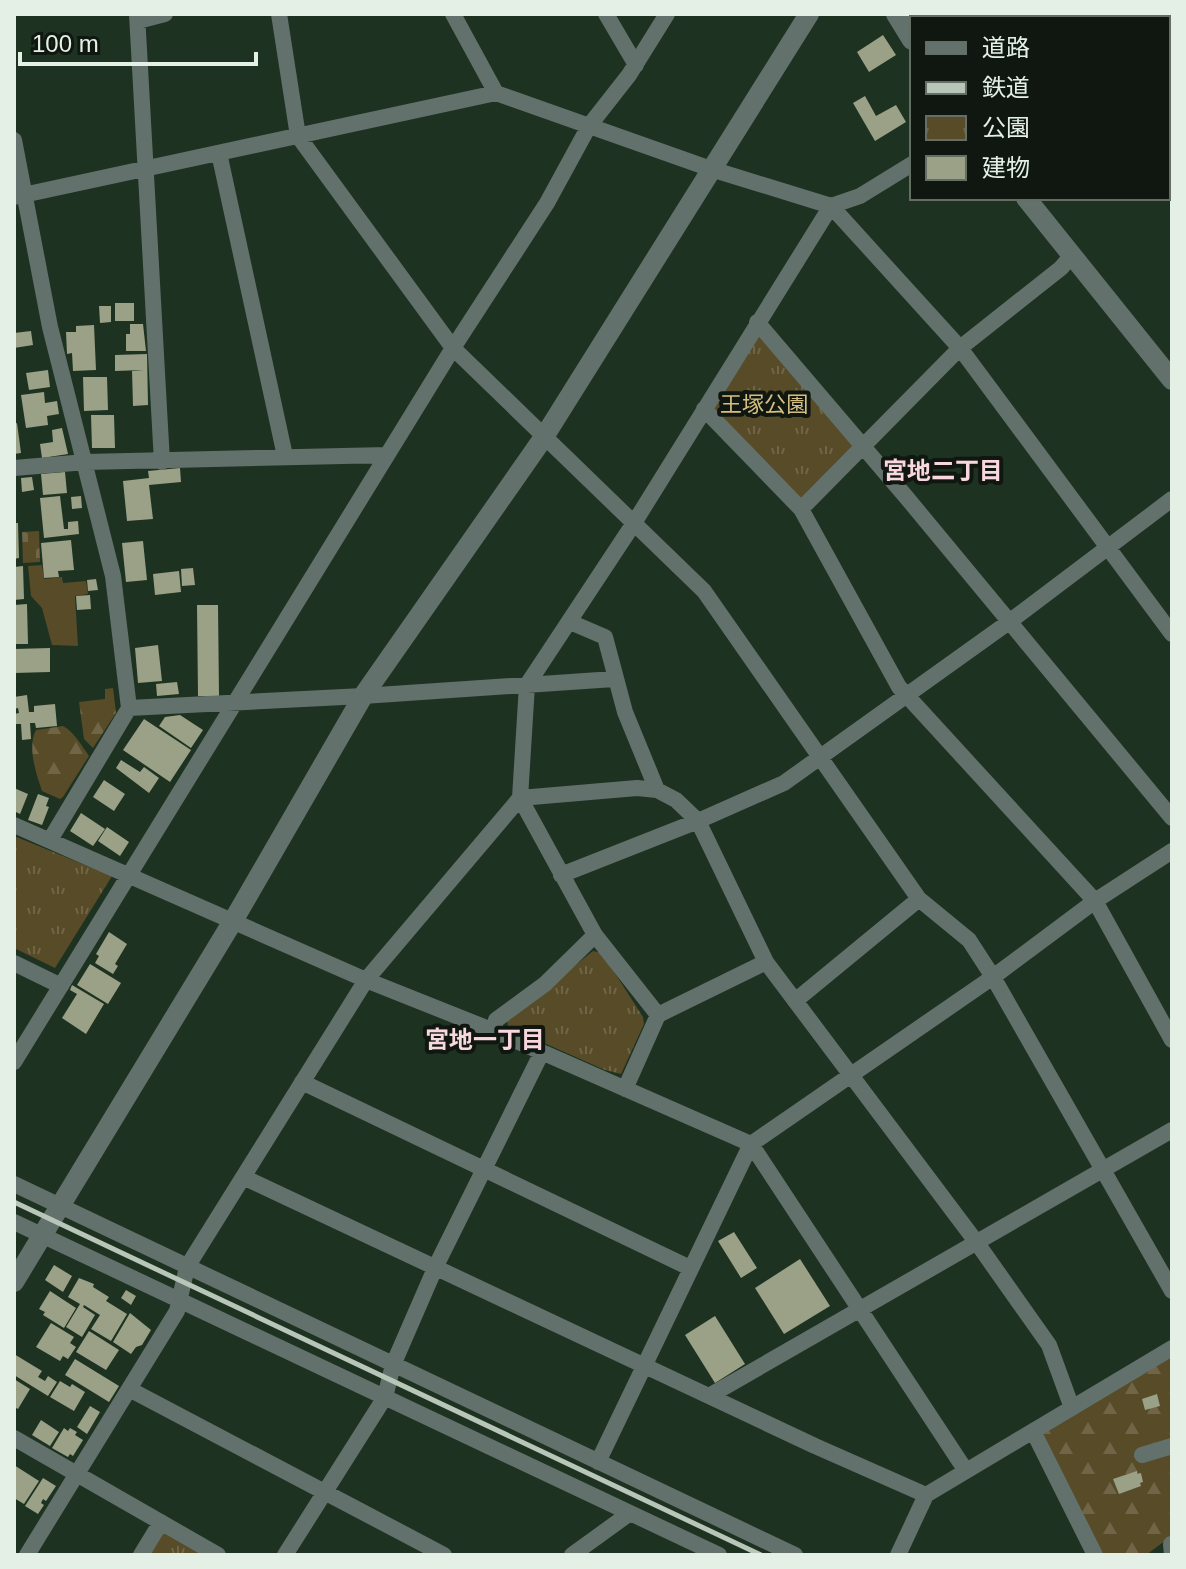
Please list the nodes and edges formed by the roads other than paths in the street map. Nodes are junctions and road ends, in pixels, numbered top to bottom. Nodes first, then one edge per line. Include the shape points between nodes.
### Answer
1 (165, 14) edge
2 (279, 14) edge
3 (453, 14) edge
4 (606, 14) edge
5 (667, 14) edge
6 (809, 14) edge
7 (896, 14) edge
8 (137, 18) edge
9 (910, 37) edge
10 (636, 65) junction
11 (496, 93) junction
12 (589, 126) junction
13 (298, 136) junction
14 (14, 140) edge
15 (219, 153) junction
16 (910, 165) edge
17 (144, 169) junction
18 (711, 169) junction
19 (20, 196) edge
20 (1028, 200) edge
21 (831, 206) junction
22 (1072, 255) junction
23 (757, 322) junction
24 (453, 348) junction
25 (960, 348) junction
26 (1172, 380) edge
27 (704, 409) junction
28 (544, 437) junction
29 (863, 446) junction
30 (387, 455) junction
31 (285, 456) junction
32 (86, 462) junction
33 (162, 462) junction
34 (14, 468) edge
35 (1172, 499) edge
36 (801, 509) junction
37 (634, 523) junction
38 (1109, 549) junction
39 (570, 622) junction
40 (1009, 622) junction
41 (1172, 634) edge
42 (614, 679) junction
43 (527, 685) junction
44 (363, 696) junction
45 (908, 696) junction
46 (236, 702) junction
47 (129, 708) junction
48 (822, 757) junction
49 (657, 790) junction
50 (520, 798) junction
51 (1172, 818) edge
52 (698, 821) junction
53 (14, 825) edge
54 (50, 840) junction
55 (1172, 851) edge
56 (128, 874) junction
57 (561, 875) junction
58 (919, 899) junction
59 (1095, 901) junction
60 (233, 921) junction
61 (595, 935) junction
62 (766, 962) junction
63 (14, 963) edge
64 (993, 977) junction
65 (366, 980) junction
66 (61, 986) junction
67 (795, 1001) junction
68 (658, 1015) junction
69 (494, 1031) junction
70 (1172, 1040) edge
71 (542, 1052) junction
72 (14, 1062) edge
73 (849, 1075) junction
74 (302, 1082) junction
75 (625, 1089) junction
76 (1172, 1130) edge
77 (751, 1144) junction
78 (1104, 1169) junction
79 (484, 1170) junction
80 (243, 1177) junction
81 (14, 1184) edge
82 (61, 1206) junction
83 (14, 1222) edge
84 (42, 1236) junction
85 (977, 1243) junction
86 (436, 1266) junction
87 (187, 1267) junction
88 (690, 1268) junction
89 (14, 1282) edge
90 (1172, 1291) edge
91 (179, 1300) junction
92 (861, 1310) junction
93 (1172, 1348) edge
94 (644, 1364) junction
95 (393, 1365) junction
96 (129, 1389) junction
97 (709, 1396) junction
98 (385, 1397) junction
99 (1072, 1408) junction
100 (1033, 1431) junction
101 (14, 1438) edge
102 (1172, 1446) edge
103 (1142, 1455) dead end
104 (598, 1462) junction
105 (966, 1471) junction
106 (76, 1473) junction
107 (325, 1493) junction
108 (926, 1495) junction
109 (630, 1513) junction
110 (161, 1522) junction
111 (27, 1555) edge
112 (141, 1555) edge
113 (218, 1555) edge
114 (285, 1555) edge
115 (444, 1555) edge
116 (572, 1555) edge
117 (719, 1555) edge
118 (795, 1555) edge
119 (898, 1555) edge
120 (1095, 1555) edge

1 - 8 street
2 - 13 street
3 - 11 street
4 - 10 street
5 - 10 street
6 - 18 street
7 - 9 street
8 - 17 street
10 - 12 street
11 - 12 street
11 - 13 street
12 - 18 street
12 - 24 street via 547,203
13 - 15 street
13 - 24 street
14 - 19 street
15 - 17 street
15 - 31 street
16 - 21 street via 860,196
17 - 19 street
17 - 33 street
18 - 21 street
18 - 28 street
19 - 32 street
20 - 22 street
21 - 23 street
21 - 25 street
22 - 25 street
22 - 26 street
23 - 27 street
23 - 29 street
24 - 28 street
24 - 30 street
25 - 29 street
25 - 38 street
27 - 36 street
27 - 37 street
28 - 37 street
28 - 44 street
29 - 36 street
29 - 40 street
30 - 31 street
30 - 46 street
31 - 33 street
32 - 33 street
32 - 34 street
32 - 47 street via 113,576
35 - 38 street
36 - 45 street
37 - 39 street
37 - 48 street via 704,591
38 - 40 street
38 - 41 street
39 - 42 street via 605,637
39 - 43 street
40 - 45 street
40 - 51 street
42 - 43 street
42 - 49 street
43 - 44 street
43 - 50 street
44 - 46 street
44 - 60 street
45 - 48 street
45 - 59 street
46 - 47 street
46 - 56 street
47 - 54 street
48 - 52 street via 784,783
48 - 58 street
49 - 50 street
49 - 52 street
50 - 57 street
50 - 65 street
52 - 57 street
52 - 62 street
53 - 54 street
54 - 56 street
55 - 59 street
56 - 60 street
56 - 66 street
57 - 61 street
58 - 64 street via 969,940
58 - 67 street
59 - 64 street
59 - 70 street
60 - 65 street
60 - 82 street
61 - 68 street
61 - 69 street via 545,984 496,1020
62 - 67 street
62 - 68 street
63 - 66 street
64 - 73 street
64 - 78 street
65 - 69 street
65 - 74 street
66 - 72 street
67 - 73 street
68 - 75 street
69 - 71 street
71 - 75 street
71 - 79 street
73 - 77 street
73 - 85 street
74 - 79 street
74 - 80 street
75 - 77 street
76 - 78 street
77 - 88 street
77 - 92 street
78 - 85 street
78 - 90 street
79 - 86 street
79 - 88 street
80 - 86 street
80 - 87 street
81 - 82 street
82 - 84 street
82 - 87 street
83 - 84 street
84 - 89 street
84 - 91 street
85 - 92 street
85 - 99 street via 1049,1345
86 - 94 street
86 - 95 street
87 - 91 street
87 - 95 street
88 - 94 street
91 - 96 street
91 - 98 street
92 - 97 street
92 - 105 street
93 - 99 street
94 - 97 street
94 - 104 street
95 - 98 street
95 - 104 street
96 - 106 street
96 - 107 street
97 - 108 street
98 - 107 street
98 - 109 street
99 - 100 street
100 - 105 street
100 - 120 street
101 - 106 street
102 - 103 street
104 - 118 street
105 - 108 street
106 - 110 street
106 - 111 street
107 - 114 street
107 - 115 street
108 - 119 street
109 - 116 street
109 - 117 street
110 - 112 street
110 - 113 street

